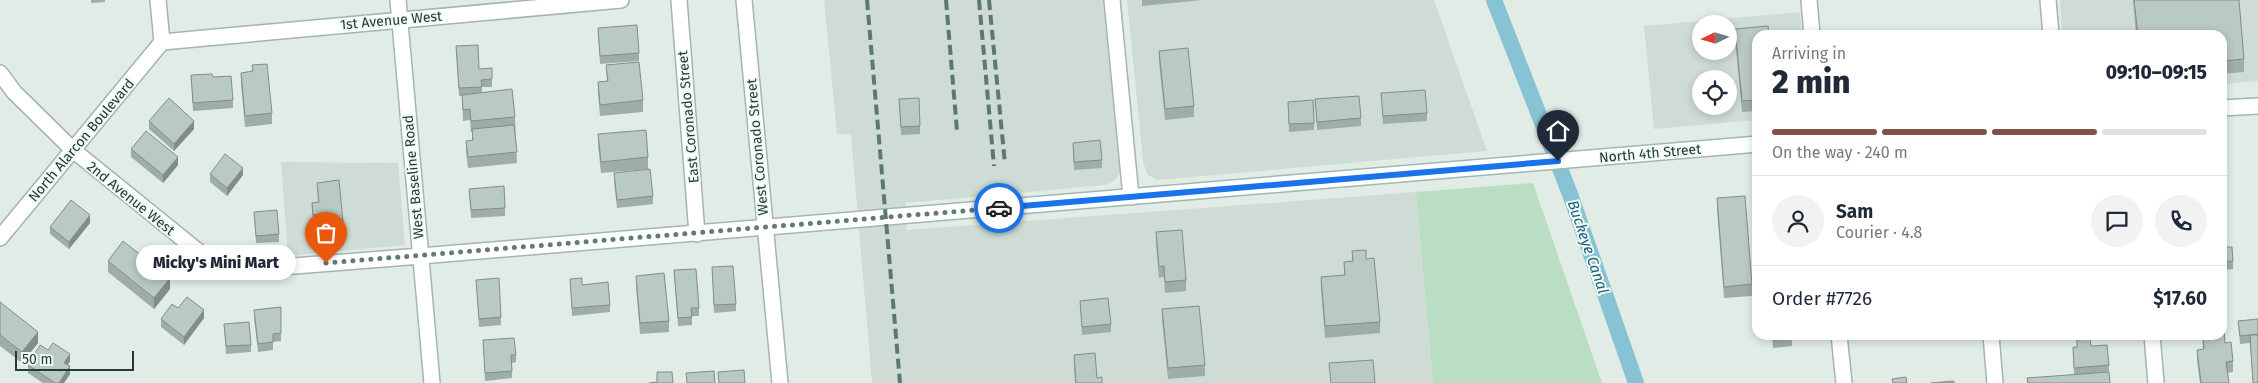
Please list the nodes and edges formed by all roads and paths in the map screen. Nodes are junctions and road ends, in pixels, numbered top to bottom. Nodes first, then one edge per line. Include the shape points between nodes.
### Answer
1 (158, 0) edge
2 (398, 0) edge
3 (621, 0) edge
4 (678, 0) edge
5 (744, 0) edge
6 (1112, 0) edge
7 (1809, 0) edge
8 (2048, 0) edge
9 (400, 20) junction
10 (1812, 30) edge
11 (2051, 30) edge
12 (162, 42) junction
13 (0, 73) edge
14 (2258, 106) edge
15 (2227, 108) edge
16 (1752, 144) edge
17 (73, 150) junction
18 (1131, 197) junction
19 (765, 228) junction
20 (698, 234) junction
21 (0, 238) edge
22 (420, 256) junction
23 (1840, 340) edge
24 (1991, 340) edge
25 (2152, 340) edge
26 (432, 383) edge
27 (780, 383) edge
28 (1844, 383) edge
29 (1995, 383) edge
30 (2156, 383) edge

1 - 12 street
2 - 9 street, West Baseline Road
3 - 9 street, 1st Avenue West
4 - 20 street, East Coronado Street
5 - 19 street, West Coronado Street
6 - 18 street
7 - 10 street
8 - 11 street
9 - 12 street, 1st Avenue West
9 - 22 street, West Baseline Road
12 - 17 street, North Alarcon Boulevard
13 - 17 street, 2nd Avenue West via 14,92
14 - 15 street
16 - 18 street, North 4th Street
17 - 21 street, North Alarcon Boulevard
17 - 22 street, 2nd Avenue West via 220,269 230,271
18 - 19 street, North 4th Street
19 - 20 street, 2nd Avenue West
19 - 27 street, West Coronado Street
20 - 22 street, 2nd Avenue West
22 - 26 street, West Baseline Road
23 - 28 street
24 - 29 street
25 - 30 street

